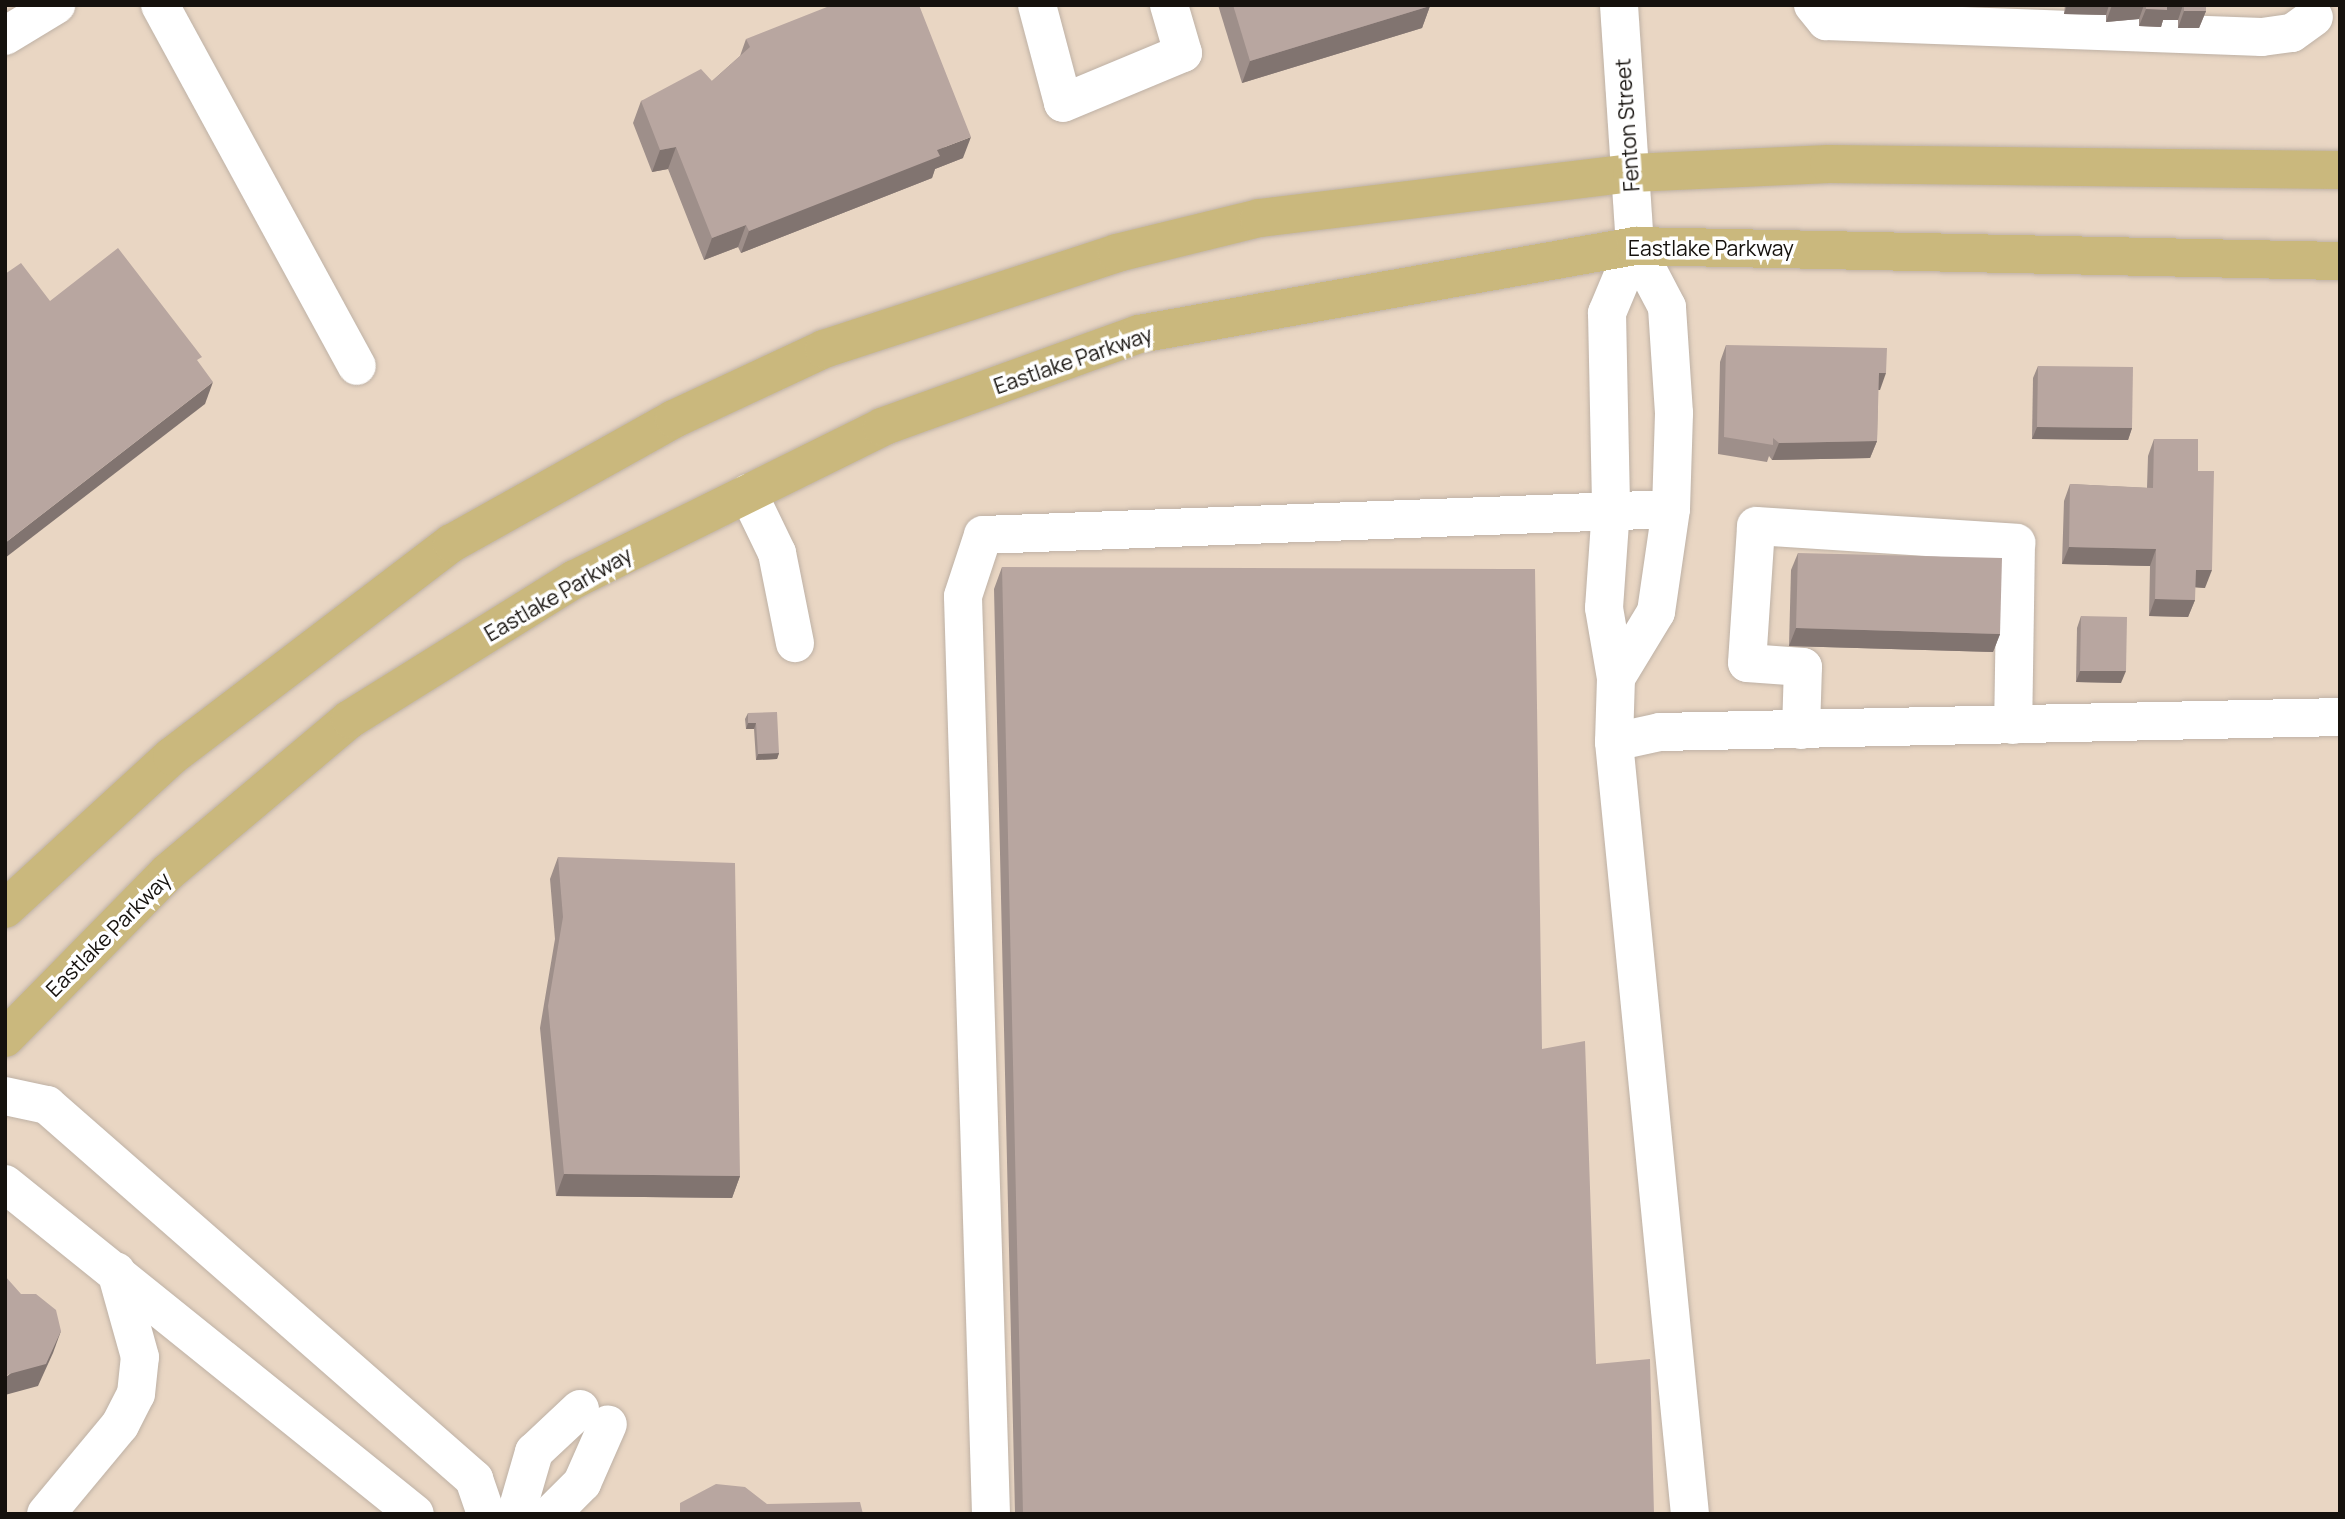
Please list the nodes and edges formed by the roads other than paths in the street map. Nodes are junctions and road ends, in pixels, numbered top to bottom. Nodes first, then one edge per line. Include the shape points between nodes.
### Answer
1 (56, 5) edge
2 (160, 5) edge
3 (1037, 5) edge
4 (1169, 5) edge
5 (1619, 5) edge
6 (1813, 5) edge
7 (2314, 17) dead end
8 (5, 36) edge
9 (2340, 170) edge
10 (1632, 173) junction
11 (1635, 246) junction
12 (2340, 261) edge
13 (357, 366) dead end
14 (748, 493) junction
15 (1611, 508) junction
16 (1671, 509) junction
17 (794, 643) dead end
18 (1616, 678) junction
19 (2340, 717) edge
20 (2013, 725) junction
21 (1801, 730) junction
22 (1614, 743) junction
23 (5, 909) edge
24 (5, 1038) edge
25 (5, 1096) edge
26 (5, 1184) edge
27 (115, 1269) junction
28 (46, 1514) edge
29 (415, 1514) edge
30 (486, 1514) edge
31 (516, 1514) edge
32 (551, 1514) edge
33 (991, 1514) edge
34 (1690, 1514) edge

1 - 8 street
2 - 13 street
3 - 4 street via 1063,103 1183,53
5 - 10 street, Fenton Street
6 - 7 street via 1826,21 2262,37 2292,33
9 - 10 main road via 1829,164
10 - 11 street, Fenton Street
10 - 23 main road via 1259,218 1117,253 824,349 674,419 452,543 172,756
11 - 12 main road, Eastlake Parkway
11 - 14 main road, Eastlake Parkway via 1139,334 882,427
11 - 15 street via 1607,313
11 - 16 street via 1667,307
14 - 17 street via 776,553
14 - 24 main road, Eastlake Parkway via 575,579 350,719 167,873
15 - 16 street
15 - 18 street via 1604,608
15 - 33 street via 983,535 963,596
16 - 18 street via 1656,612
18 - 22 street
19 - 20 street
20 - 21 street
20 - 21 street via 2015,543 1756,526 1747,663 1803,667
21 - 22 street via 1660,732
22 - 34 street
25 - 30 street via 47,1105 474,1479
26 - 27 street
27 - 28 street via 140,1357 136,1394 120,1425
27 - 29 street
31 - 32 street via 534,1452 594,1416 582,1483

